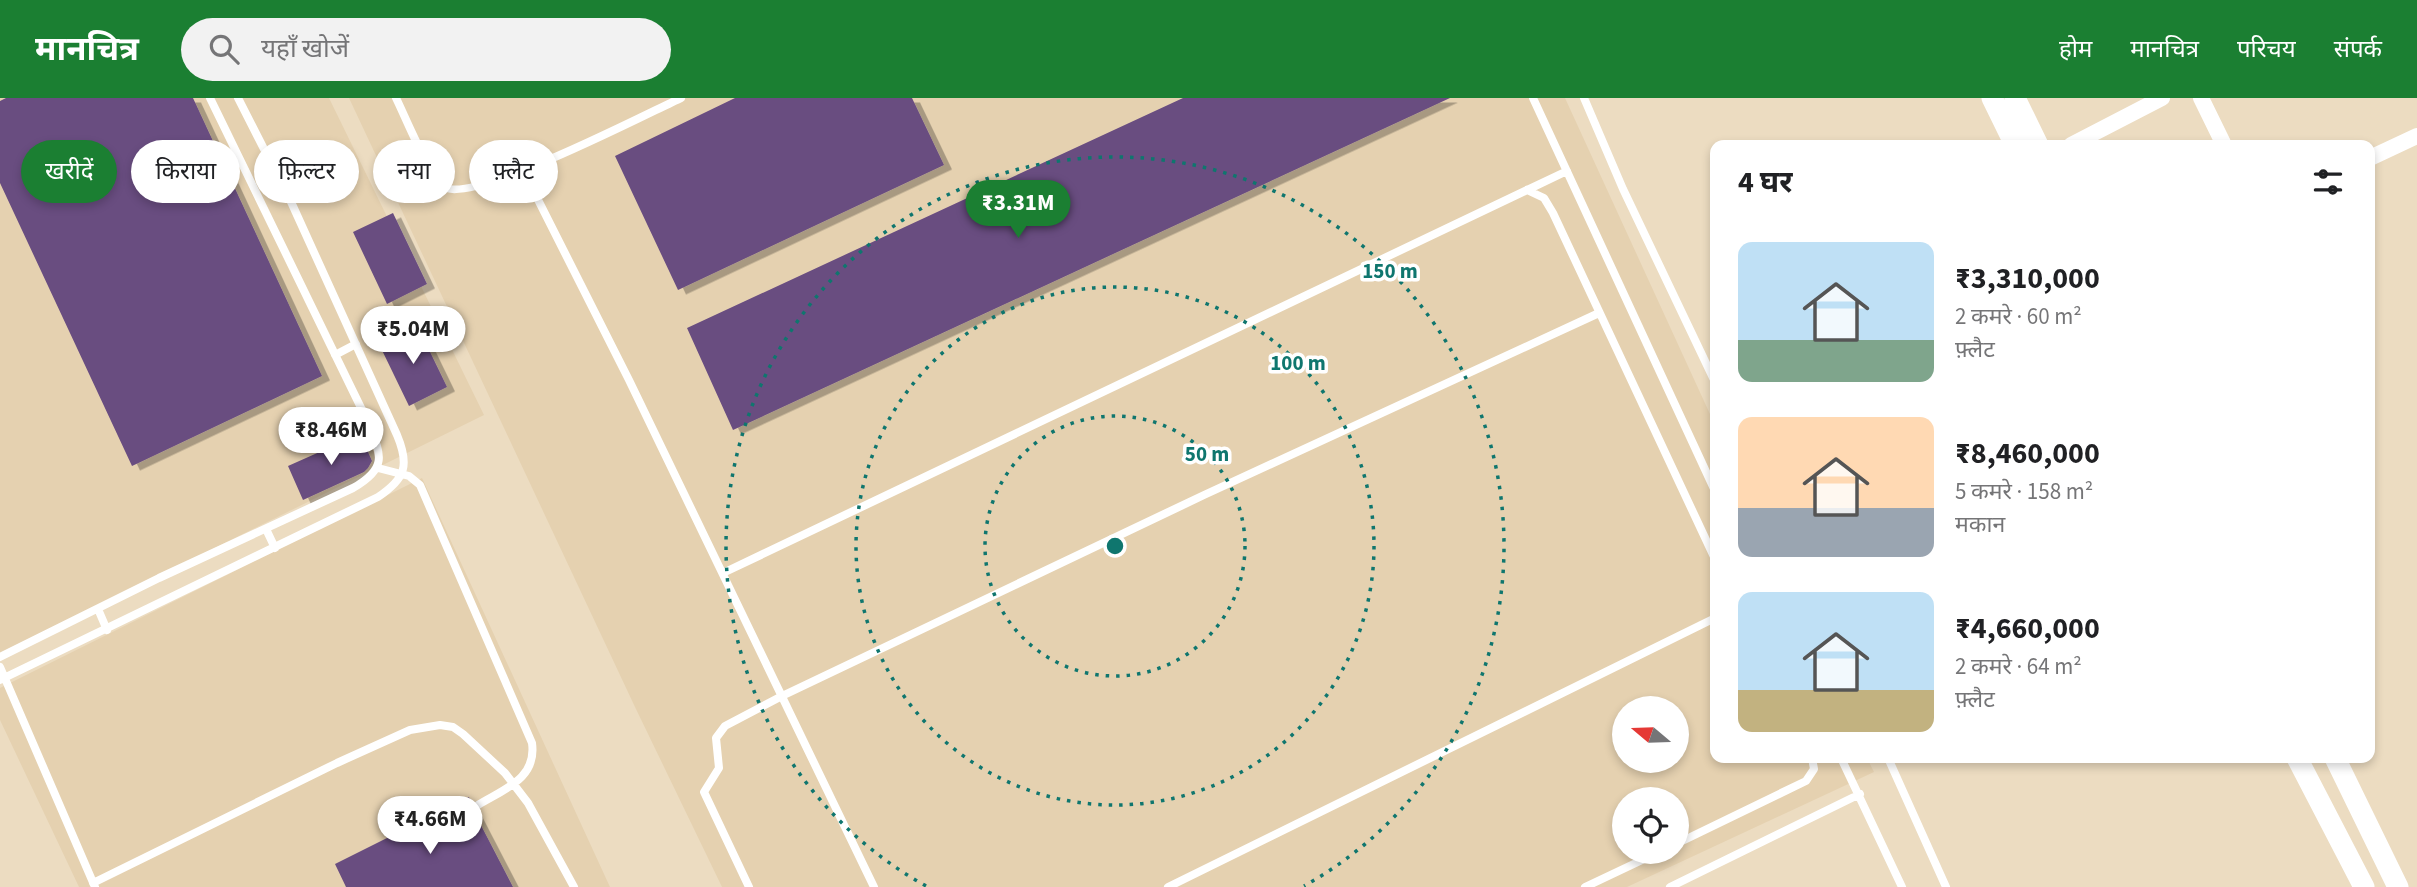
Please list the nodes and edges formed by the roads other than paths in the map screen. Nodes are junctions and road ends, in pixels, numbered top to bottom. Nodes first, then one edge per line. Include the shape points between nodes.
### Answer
1 (210, 98) edge
2 (238, 98) edge
3 (396, 98) edge
4 (681, 98) edge
5 (1533, 98) edge
6 (1584, 98) edge
7 (1992, 98) edge
8 (2015, 98) edge
9 (2162, 98) edge
10 (2201, 98) edge
11 (2417, 136) edge
12 (2013, 140) edge
13 (2036, 140) edge
14 (2081, 140) edge
15 (2222, 140) edge
16 (558, 156) edge
17 (2375, 156) edge
18 (1567, 171) junction
19 (469, 188) edge
20 (1524, 190) junction
21 (540, 203) edge
22 (1599, 313) junction
23 (356, 344) junction
24 (335, 355) junction
25 (1710, 372) edge
26 (378, 468) junction
27 (402, 474) junction
28 (1710, 480) edge
29 (266, 529) junction
30 (275, 548) junction
31 (1710, 548) edge
32 (723, 573) junction
33 (98, 609) junction
34 (1710, 620) edge
35 (107, 630) junction
36 (0, 657) edge
37 (0, 667) edge
38 (2, 679) edge
39 (782, 696) junction
40 (1813, 763) edge
41 (1844, 763) edge
42 (1890, 763) edge
43 (2300, 763) edge
44 (2337, 763) edge
45 (1860, 794) junction
46 (478, 805) dead end
47 (1689, 838) edge
48 (1634, 864) edge
49 (94, 885) edge
50 (574, 887) edge
51 (749, 887) edge
52 (874, 887) edge
53 (1168, 887) edge
54 (1586, 887) edge
55 (1670, 887) edge
56 (1902, 887) edge
57 (1946, 887) edge
58 (2364, 887) edge
59 (2398, 887) edge

1 - 24 lane
2 - 23 lane
3 - 19 lane via 442,186 453,191
4 - 16 lane
5 - 18 lane
6 - 25 lane
7 - 12 street
8 - 13 street
9 - 14 street
10 - 15 street
11 - 17 street
18 - 20 lane
18 - 28 lane
20 - 22 lane via 1539,194 1548,203
20 - 32 lane
21 - 32 lane
22 - 31 lane
22 - 39 lane
23 - 24 lane
23 - 27 lane via 402,447
24 - 26 lane via 376,442
26 - 27 lane
26 - 29 lane via 353,488
27 - 30 lane via 378,497
27 - 46 lane via 420,485 532,743 534,754 526,775
29 - 30 lane
29 - 33 lane
30 - 35 lane
32 - 39 lane
33 - 35 lane
33 - 36 lane
34 - 53 lane
35 - 38 lane
37 - 38 lane
38 - 49 lane
39 - 51 lane via 720,730 716,738 719,768 704,790
39 - 52 lane
40 - 47 lane via 1806,782
41 - 45 lane
42 - 57 lane
43 - 58 street
44 - 59 street
45 - 55 lane
45 - 56 lane
48 - 54 lane
49 - 50 lane via 337,763 410,730 440,726 453,727 476,743 505,773 528,803

